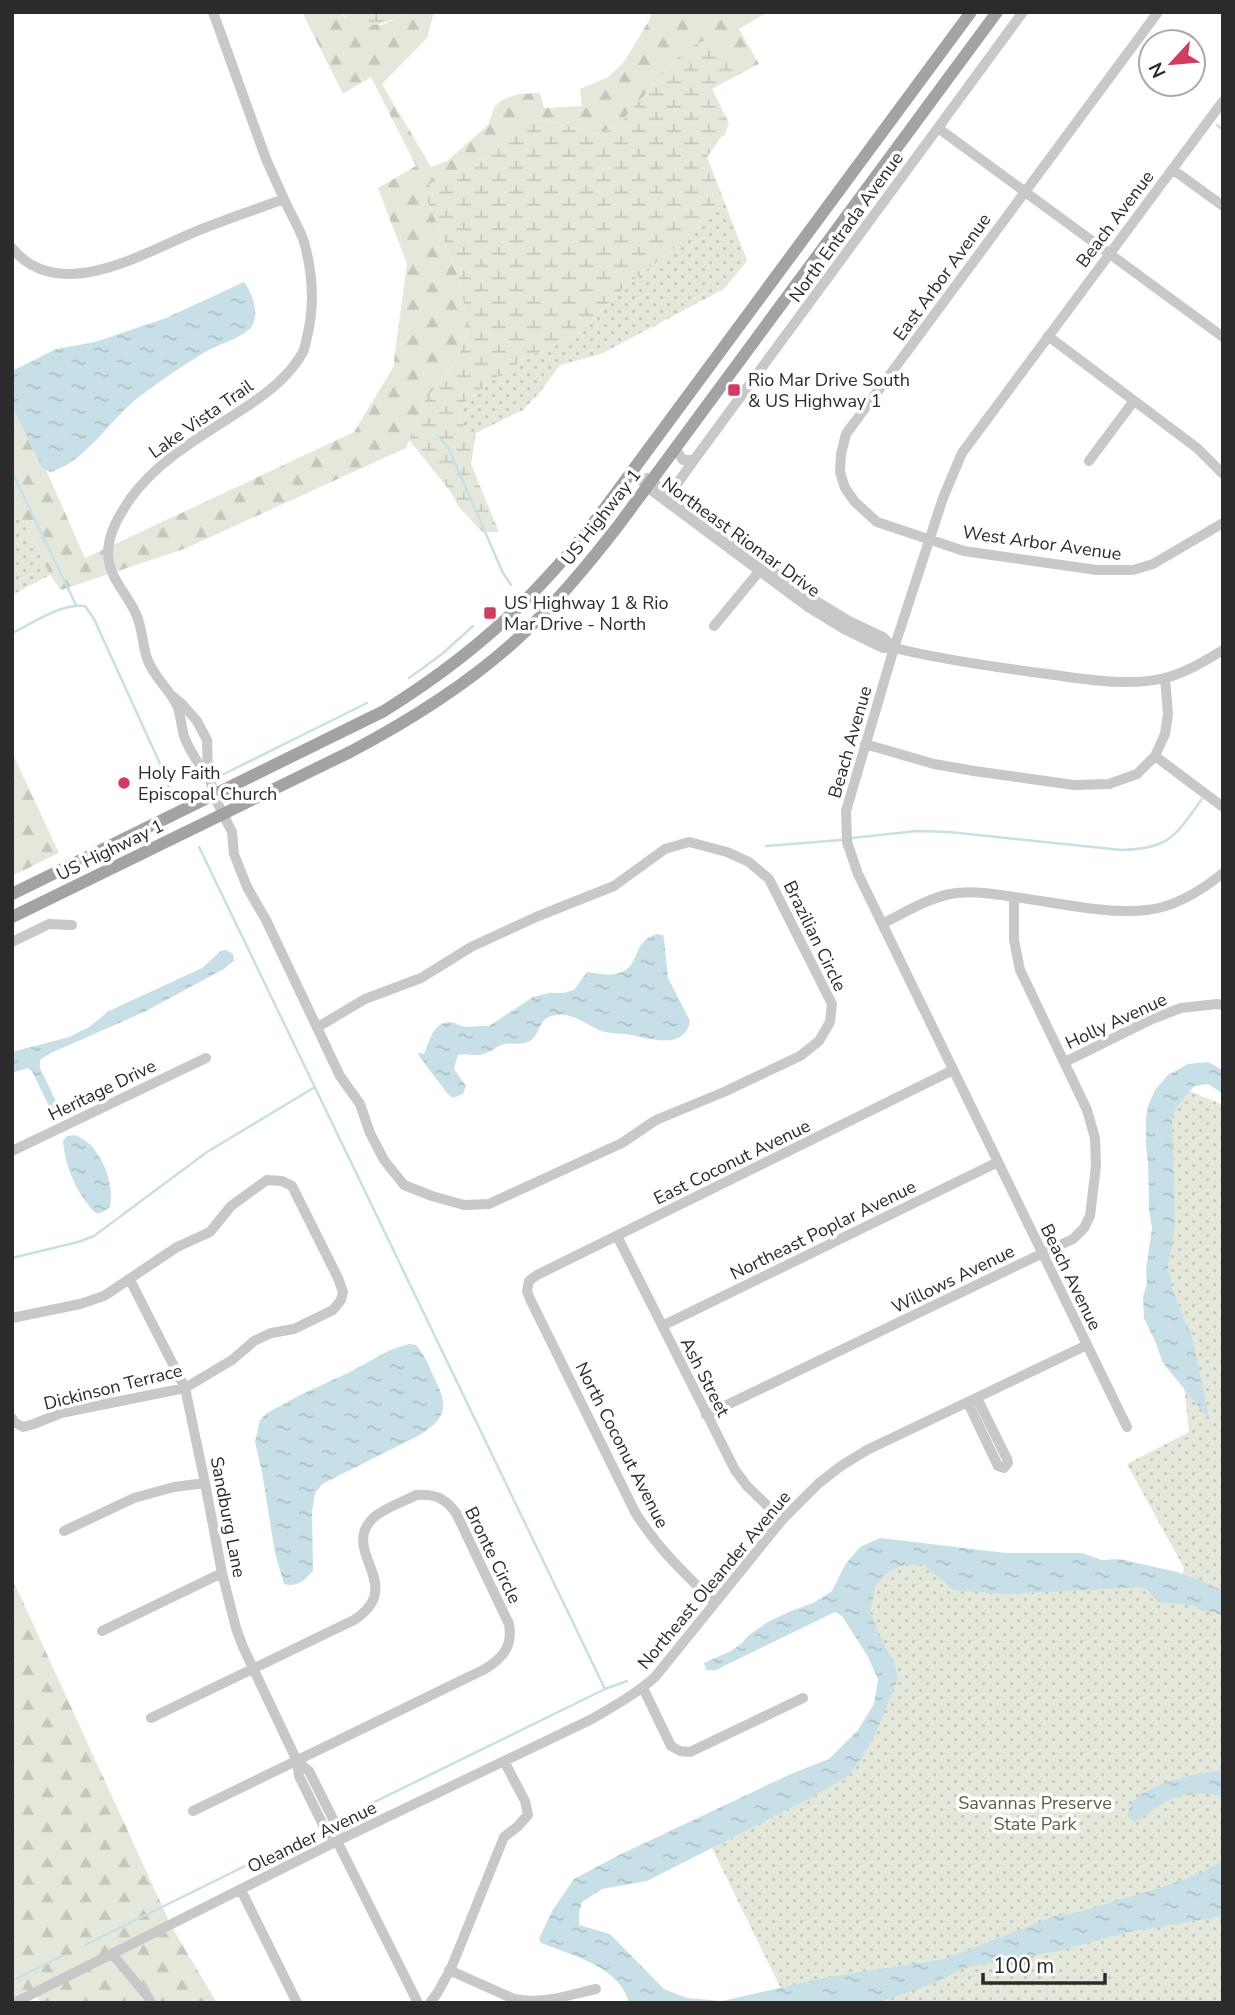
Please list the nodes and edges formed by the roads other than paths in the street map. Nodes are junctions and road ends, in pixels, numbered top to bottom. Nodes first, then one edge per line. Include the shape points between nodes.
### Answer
1 (213, 12) edge
2 (971, 12) edge
3 (997, 12) edge
4 (1023, 12) edge
5 (1158, 12) edge
6 (961, 26) junction
7 (937, 58) junction
8 (956, 67) junction
9 (936, 95) junction
10 (1223, 101) edge
11 (938, 128) junction
12 (1172, 169) junction
13 (1025, 191) junction
14 (284, 199) junction
15 (1223, 206) edge
16 (12, 248) edge
17 (1109, 253) junction
18 (1048, 336) junction
19 (1223, 337) edge
20 (1133, 401) junction
21 (675, 448) junction
22 (694, 460) junction
23 (1089, 461) dead end
24 (633, 471) junction
25 (1223, 474) edge
26 (649, 484) junction
27 (676, 499) junction
28 (1223, 523) edge
29 (930, 540) junction
30 (762, 567) junction
31 (714, 626) dead end
32 (894, 648) junction
33 (1223, 650) edge
34 (1165, 678) junction
35 (172, 696) junction
36 (865, 744) junction
37 (1155, 756) junction
38 (211, 780) junction
39 (214, 796) junction
40 (1223, 807) edge
41 (223, 814) junction
42 (1223, 873) edge
43 (12, 894) edge
44 (1014, 897) junction
45 (12, 917) edge
46 (882, 924) junction
47 (72, 925) dead end
48 (12, 942) edge
49 (1223, 1006) edge
50 (318, 1027) junction
51 (206, 1058) dead end
52 (1065, 1062) junction
53 (953, 1070) junction
54 (12, 1151) edge
55 (998, 1163) junction
56 (617, 1236) junction
57 (1043, 1253) junction
58 (130, 1280) junction
59 (527, 1285) joint
60 (12, 1318) edge
61 (662, 1326) junction
62 (1087, 1345) junction
63 (184, 1388) junction
64 (973, 1401) junction
65 (706, 1415) junction
66 (12, 1418) edge
67 (1127, 1427) dead end
68 (205, 1483) junction
69 (782, 1520) junction
70 (64, 1531) dead end
71 (222, 1573) junction
72 (715, 1604) junction
73 (102, 1631) dead end
74 (254, 1669) junction
75 (643, 1688) junction
76 (803, 1698) dead end
77 (625, 1699) joint
78 (151, 1718) dead end
79 (297, 1761) junction
80 (504, 1761) junction
81 (193, 1811) dead end
82 (337, 1841) junction
83 (241, 1890) junction
84 (112, 1954) junction
85 (449, 1970) junction
86 (596, 1989) dead end
87 (13, 2003) edge
88 (151, 2003) edge
89 (297, 2003) edge
90 (418, 2003) edge
91 (430, 2003) edge

1 - 14 street, Lake Vista Trail
2 - 6 main road, US Highway 1
3 - 8 main road, US Highway 1
4 - 11 street, North Entrada Avenue
5 - 13 street, East Arbor Avenue
6 - 7 main road, US Highway 1
6 - 8 main road via 954,54
7 - 9 main road via 941,70
7 - 24 main road, US Highway 1
8 - 9 main road, US Highway 1
9 - 21 main road, US Highway 1
10 - 12 street, Beach Avenue
11 - 13 street
11 - 22 street, North Entrada Avenue
12 - 15 street
12 - 17 street, Beach Avenue
13 - 17 street
13 - 29 street, East Arbor Avenue via 846,434 840,472 855,502 877,522
14 - 16 street via 130,261 80,273 42,270
14 - 35 street, Lake Vista Trail via 303,240 311,278 313,313 304,350 261,397 156,469 117,519 111,535 111,571 137,615 152,669
17 - 18 street, Beach Avenue
17 - 19 street
18 - 20 street
18 - 29 street, Beach Avenue via 962,453
20 - 23 street
20 - 25 street via 1197,448
21 - 22 street via 683,460
21 - 26 main road, US Highway 1
22 - 27 street, North Entrada Avenue via 677,484
24 - 26 street, Northeast Riomar Drive
24 - 39 main road, US Highway 1 via 552,574 465,656 384,711
26 - 27 street, Northeast Riomar Drive
26 - 30 street, Northeast Riomar Drive
26 - 41 main road, US Highway 1 via 586,567 514,642 476,674 395,728
27 - 30 street, Northeast Riomar Drive
28 - 29 street, West Arbor Avenue via 1153,564 1133,570 1097,570 964,551
29 - 32 street, Beach Avenue
30 - 31 street
30 - 32 street, Northeast Riomar Drive via 808,607 883,648
32 - 34 street, Northeast Riomar Drive via 1080,678
32 - 36 street, Beach Avenue
33 - 34 street, Northeast Riomar Drive
34 - 37 street via 1168,713
35 - 38 street, Lake Vista Trail via 190,750
35 - 38 street, Lake Vista Trail via 203,730
36 - 37 street via 934,764 1074,785 1109,784 1137,774
36 - 46 street, Beach Avenue via 846,811 846,831 858,874
37 - 40 street
38 - 39 street, Lake Vista Trail
39 - 41 street, Lake Vista Trail
39 - 43 main road, US Highway 1
41 - 45 main road, US Highway 1
41 - 50 street, Brazilian Circle via 247,887
42 - 44 street via 1180,902 1148,910 1115,911
44 - 46 street via 951,894
44 - 52 street, Willows Avenue via 1014,940 1020,970
46 - 53 street, Beach Avenue
47 - 48 street via 49,924
49 - 52 street, Holly Avenue via 1181,1008
50 - 50 street, Brazilian Circle via 365,999 421,978 471,947 536,916 614,886 665,849 689,842 749,862 769,879 832,1004 830,1021 819,1041 800,1056 656,1120 622,1143 489,1204 464,1205 404,1185 383,1160 360,1104 340,1076
51 - 54 street, Heritage Drive
52 - 57 street, Willows Avenue via 1093,1130 1094,1187 1084,1228
53 - 55 street, Beach Avenue
53 - 56 street, East Coconut Avenue
55 - 57 street, Beach Avenue
55 - 61 street, Northeast Poplar Avenue
56 - 59 street, East Coconut Avenue via 537,1275
56 - 61 street, Ash Street
57 - 62 street, Beach Avenue
57 - 65 street, Willows Avenue
58 - 60 street, Dickinson Terrace via 80,1304
58 - 63 street, Sandburg Lane
58 - 63 street, Dickinson Terrace via 177,1247 210,1233 231,1206 267,1180 292,1186 338,1278 341,1300 334,1310 314,1320 254,1341 232,1360
59 - 72 street, North Coconut Avenue via 635,1513 671,1562
61 - 65 street, Ash Street
62 - 64 street, Northeast Oleander Avenue
62 - 67 street, Beach Avenue
63 - 66 street, Dickinson Terrace via 61,1413 23,1427
63 - 68 street, Sandburg Lane
64 - 64 street via 998,1466 1004,1468 1007,1459
64 - 69 street, Northeast Oleander Avenue via 841,1466
65 - 69 street, Ash Street via 735,1470
68 - 70 street via 134,1498
68 - 71 street, Sandburg Lane
69 - 72 street, Northeast Oleander Avenue
71 - 73 street
71 - 74 street, Sandburg Lane via 236,1628
72 - 75 street, Northeast Oleander Avenue
74 - 78 street
74 - 79 street, Sandburg Lane
74 - 79 street, Bronte Circle via 354,1620 369,1607 376,1589 363,1539 373,1518 416,1495 435,1496 451,1506 509,1624 505,1654 485,1669
75 - 76 street via 671,1746 690,1752
75 - 77 street, Northeast Oleander Avenue
77 - 80 street, Oleander Avenue
79 - 81 street
79 - 82 street, Sandburg Lane via 310,1800 328,1835
80 - 82 street, Oleander Avenue
80 - 85 street via 528,1815 504,1837
82 - 83 street, Oleander Avenue
82 - 90 street, Sandburg Lane
83 - 84 street, Oleander Avenue
83 - 89 street
84 - 87 street, Oleander Avenue
84 - 88 street
85 - 86 street via 523,2001
85 - 91 street

